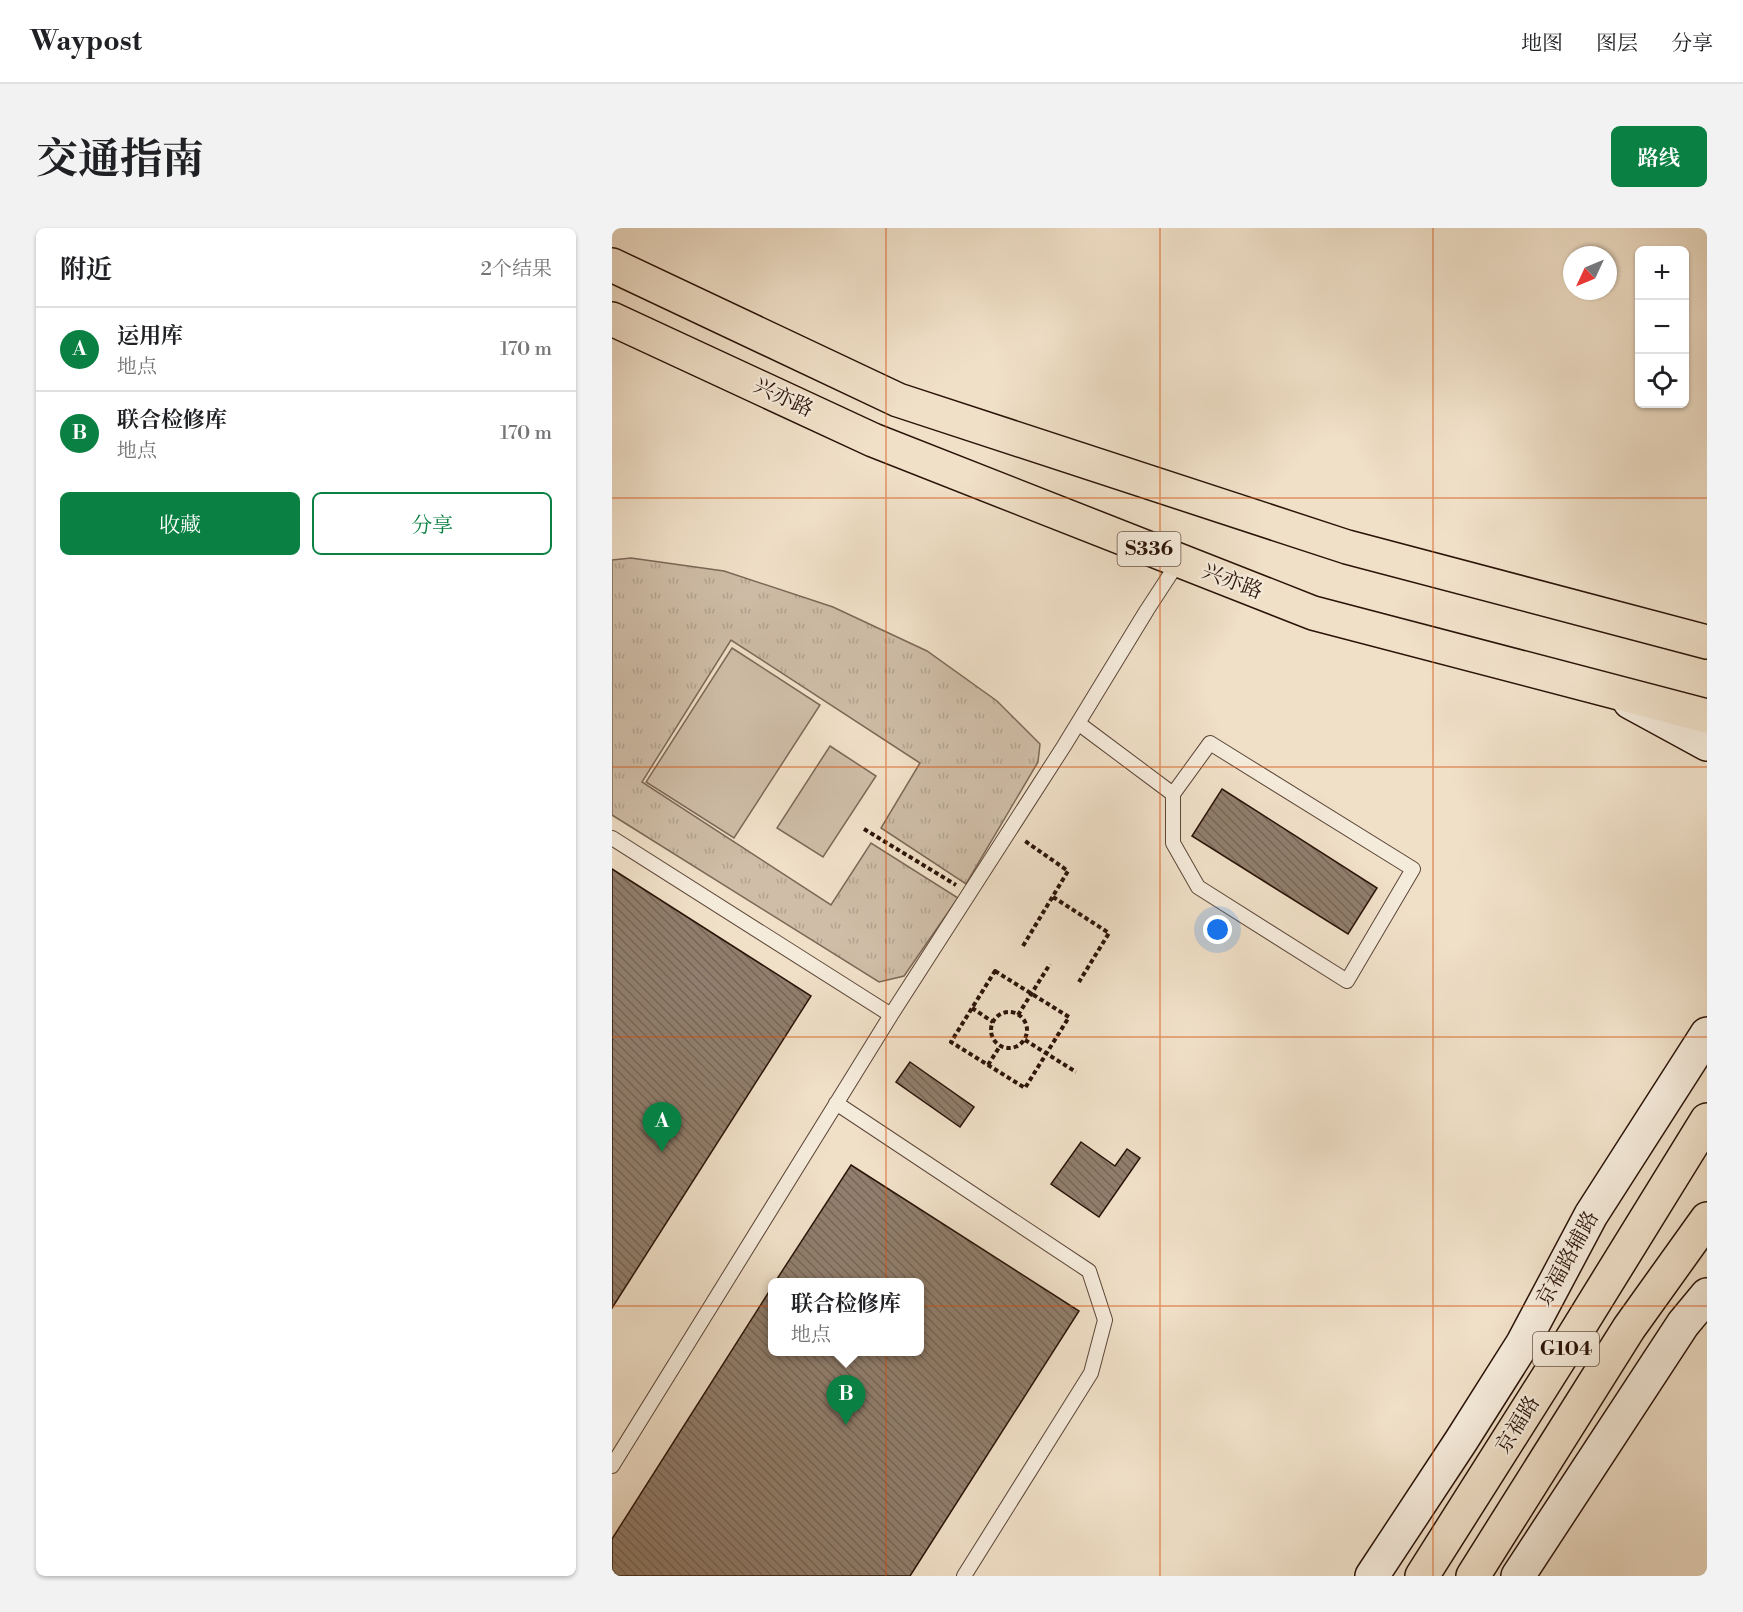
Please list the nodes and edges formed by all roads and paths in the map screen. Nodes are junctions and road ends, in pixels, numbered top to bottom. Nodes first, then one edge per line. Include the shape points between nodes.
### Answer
1 (612, 265) edge
2 (612, 319) edge
3 (1179, 561) junction
4 (1707, 642) edge
5 (1616, 693) junction
6 (1707, 716) edge
7 (1078, 723) junction
8 (1707, 744) edge
9 (1173, 794) junction
10 (864, 829) dead end
11 (1010, 830) junction
12 (612, 838) edge
13 (969, 894) junction
14 (1053, 897) junction
15 (1023, 946) dead end
16 (1050, 964) dead end
17 (1079, 982) dead end
18 (1032, 994) junction
19 (972, 1008) junction
20 (891, 1015) junction
21 (1018, 1015) junction
22 (993, 1022) junction
23 (1707, 1034) edge
24 (1025, 1040) junction
25 (1000, 1046) junction
26 (1047, 1053) junction
27 (988, 1065) junction
28 (1076, 1072) dead end
29 (836, 1103) junction
30 (1707, 1120) edge
31 (1707, 1219) edge
32 (1707, 1294) edge
33 (1629, 1328) junction
34 (1565, 1350) junction
35 (1461, 1441) junction
36 (612, 1466) edge
37 (1576, 1486) junction
38 (964, 1576) edge
39 (1372, 1576) edge
40 (1422, 1576) edge
41 (1473, 1576) edge
42 (1518, 1576) edge

1 - 4 main road via 898,400 1347,547
2 - 3 main road, 兴亦路 / S336 via 873,440
3 - 5 main road, 兴亦路 / S336 via 1313,613
3 - 7 lane
5 - 6 main road, 兴亦路 / S336
5 - 8 street
7 - 9 lane
7 - 11 lane
9 - 9 lane via 1173,843 1198,887 1347,981 1413,869 1210,743
10 - 13 path
11 - 13 lane
11 - 14 path via 1068,871
12 - 20 lane
13 - 20 lane
14 - 15 path
14 - 17 path via 1109,933
16 - 18 path
18 - 19 path via 995,971
18 - 21 path
18 - 26 path via 1069,1017
19 - 22 path
19 - 27 path via 951,1042
20 - 29 lane
21 - 22 path via 1006,1012
21 - 24 path via 1026,1024
22 - 25 path via 992,1037
23 - 35 street, 京福路辅路 via 1591,1215 1523,1342
24 - 25 path via 1012,1049
24 - 26 path
25 - 27 path
26 - 27 path via 1025,1088
26 - 28 path
29 - 36 lane
29 - 38 lane via 1089,1271 1105,1320 1091,1373
30 - 34 main road, 京福路 / G104
31 - 33 main road, 京福路 / G104
32 - 37 street
33 - 37 street
33 - 41 main road, 京福路 / G104
34 - 35 street
34 - 40 main road, 京福路 / G104
35 - 39 street, 京福路辅路
37 - 42 street

